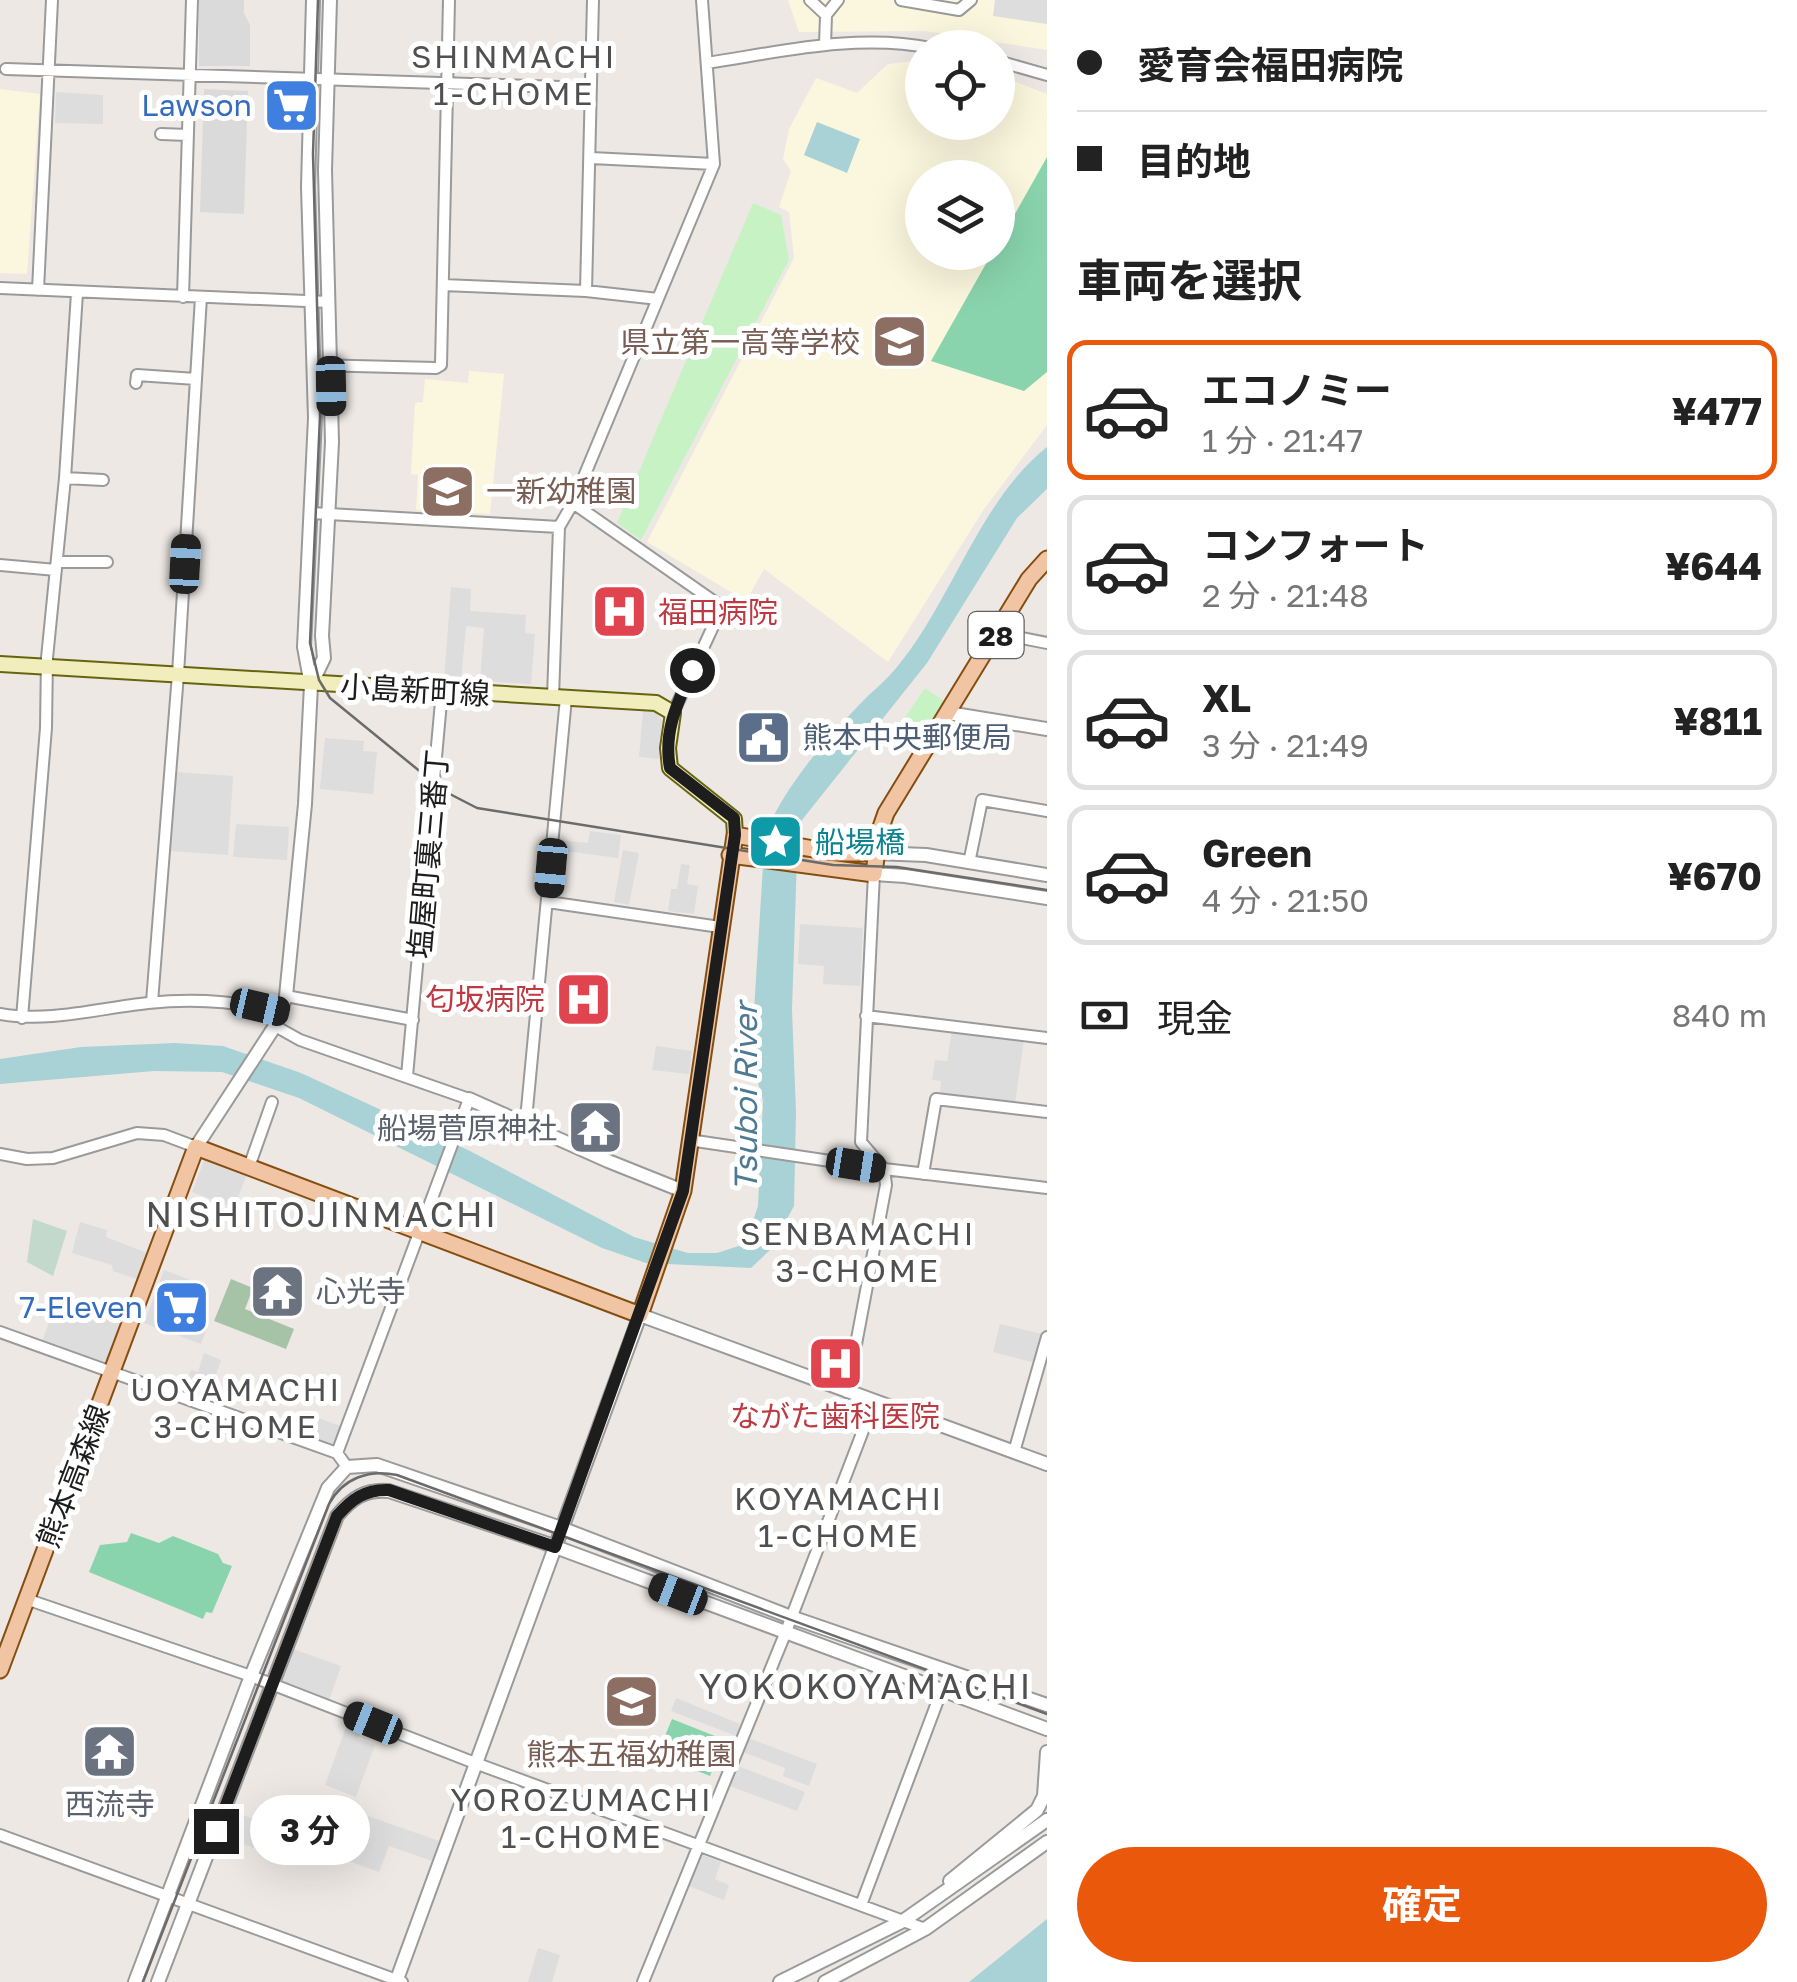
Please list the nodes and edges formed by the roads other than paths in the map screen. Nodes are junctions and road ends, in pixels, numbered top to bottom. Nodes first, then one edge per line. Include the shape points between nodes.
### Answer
1 (52, 0) edge
2 (192, 0) edge
3 (313, 0) edge
4 (330, 0) edge
5 (450, 0) edge
6 (593, 0) edge
7 (702, 0) edge
8 (810, 0) edge
9 (838, 0) edge
10 (901, 0) edge
11 (971, 0) edge
12 (826, 15) junction
13 (905, 43) edge
14 (825, 46) junction
15 (707, 63) junction
16 (1015, 66) edge
17 (6, 68) dead end
18 (49, 69) junction
19 (189, 75) junction
20 (1047, 75) edge
21 (311, 80) junction
22 (328, 81) junction
23 (447, 82) junction
24 (591, 88) junction
25 (161, 134) dead end
26 (188, 135) junction
27 (590, 158) junction
28 (714, 164) junction
29 (443, 285) junction
30 (0, 288) edge
31 (38, 290) junction
32 (586, 291) junction
33 (77, 292) junction
34 (183, 296) junction
35 (201, 298) junction
36 (658, 298) junction
37 (311, 302) junction
38 (328, 302) junction
39 (313, 366) junction
40 (331, 366) junction
41 (196, 379) junction
42 (136, 383) dead end
43 (65, 478) junction
44 (103, 480) dead end
45 (573, 502) junction
46 (311, 514) junction
47 (329, 514) junction
48 (559, 528) junction
49 (1047, 560) edge
50 (107, 562) dead end
51 (0, 565) edge
52 (56, 566) junction
53 (996, 634) junction
54 (1047, 643) edge
55 (0, 664) edge
56 (48, 667) junction
57 (178, 674) junction
58 (311, 685) junction
59 (442, 691) junction
60 (559, 697) junction
61 (673, 713) junction
62 (948, 713) junction
63 (1047, 729) edge
64 (1047, 811) edge
65 (735, 835) junction
66 (875, 853) junction
67 (730, 855) junction
68 (969, 863) junction
69 (874, 874) junction
70 (1047, 875) edge
71 (1047, 898) edge
72 (548, 902) junction
73 (720, 928) junction
74 (286, 996) junction
75 (152, 1002) junction
76 (0, 1014) edge
77 (866, 1016) junction
78 (22, 1018) junction
79 (278, 1019) junction
80 (412, 1020) junction
81 (1047, 1038) edge
82 (407, 1076) junction
83 (469, 1099) junction
84 (272, 1102) dead end
85 (1047, 1112) edge
86 (522, 1121) junction
87 (689, 1140) junction
88 (196, 1147) junction
89 (0, 1154) edge
90 (249, 1167) junction
91 (884, 1169) junction
92 (923, 1174) junction
93 (1047, 1188) edge
94 (683, 1191) junction
95 (419, 1231) junction
96 (640, 1315) junction
97 (0, 1332) edge
98 (1047, 1337) edge
99 (114, 1372) junction
100 (848, 1392) junction
101 (874, 1402) junction
102 (1014, 1452) junction
103 (337, 1454) junction
104 (1047, 1464) edge
105 (348, 1468) junction
106 (562, 1528) junction
107 (555, 1547) junction
108 (26, 1599) junction
109 (791, 1616) junction
110 (785, 1634) junction
111 (0, 1670) edge
112 (251, 1676) junction
113 (270, 1683) junction
114 (942, 1692) junction
115 (1047, 1705) edge
116 (1047, 1730) edge
117 (1047, 1752) edge
118 (475, 1763) junction
119 (1047, 1820) edge
120 (0, 1834) edge
121 (1047, 1842) edge
122 (700, 1844) junction
123 (166, 1898) junction
124 (932, 1901) junction
125 (189, 1905) junction
126 (861, 1905) junction
127 (904, 1921) junction
128 (924, 1929) junction
129 (398, 1981) edge
130 (135, 1982) edge
131 (158, 1982) edge
132 (643, 1982) edge
133 (780, 1982) edge
134 (825, 1982) edge

1 - 18 street
2 - 19 street
3 - 21 street
4 - 22 street
5 - 23 street
6 - 24 street
7 - 15 street
8 - 12 street
9 - 12 street
10 - 11 street via 959,10
12 - 14 street
13 - 14 street
14 - 15 street
15 - 28 street
16 - 20 street
17 - 18 street
18 - 19 street
18 - 31 street
19 - 21 street
19 - 26 street
21 - 22 street
21 - 37 street
22 - 23 street
22 - 38 street
23 - 24 street
23 - 29 street
24 - 27 street
25 - 26 street
26 - 34 street
27 - 28 street
27 - 32 street
28 - 36 street
29 - 32 street
29 - 40 street via 441,365
30 - 31 street
31 - 33 street
32 - 36 street
33 - 34 street
33 - 43 street
34 - 35 street
35 - 37 street
35 - 41 street
36 - 45 street
37 - 38 street
37 - 39 street
38 - 40 street
39 - 40 street
39 - 46 street
40 - 47 street
41 - 42 street via 137,376
41 - 57 street
43 - 44 street
43 - 52 street
45 - 48 street
45 - 61 street via 722,607
46 - 47 street
46 - 58 street via 304,647
47 - 48 street
47 - 58 street via 324,658
48 - 60 street
49 - 53 main road, 28
50 - 52 street
51 - 52 street
52 - 56 street
53 - 54 street
53 - 62 main road, 28
55 - 56 main road, 小島新町線
56 - 57 main road, 小島新町線
56 - 78 street
57 - 58 main road, 小島新町線
57 - 75 street
58 - 59 main road, 小島新町線
58 - 74 street
59 - 60 main road, 小島新町線
59 - 80 street, 塩屋町裏三番丁
60 - 61 main road, 小島新町線 via 656,702
60 - 72 street
61 - 65 main road via 670,768 734,818
62 - 63 street
62 - 66 main road, 28 via 886,813
64 - 68 street via 982,800
65 - 66 main road
65 - 67 main road
66 - 68 street
66 - 69 main road, 28
67 - 69 main road
67 - 73 main road
68 - 70 street
69 - 71 street
69 - 77 street
72 - 73 street
72 - 86 street
73 - 87 main road
74 - 79 street
74 - 80 street
75 - 78 street
75 - 79 street via 226,1002
76 - 78 street
77 - 81 street
77 - 91 street via 860,1142
79 - 82 street via 300,1040
79 - 88 street
80 - 82 street, 塩屋町裏三番丁
82 - 83 street
83 - 86 street
83 - 95 street
84 - 90 street
85 - 92 street via 936,1099
86 - 94 street
87 - 91 street
87 - 94 main road
88 - 89 street via 137,1133 53,1158
88 - 90 main road
88 - 99 main road, 熊本高森線
90 - 95 main road
91 - 92 street
91 - 100 street
92 - 93 street
94 - 96 main road
95 - 96 main road
95 - 103 street
96 - 100 street
96 - 106 street
97 - 99 street
98 - 102 street
99 - 103 street
99 - 108 main road, 熊本高森線
100 - 101 street
101 - 102 street
101 - 109 street
102 - 104 street
103 - 105 street
105 - 106 street via 376,1465
105 - 112 street via 328,1488
106 - 107 street
106 - 109 street
107 - 110 street
107 - 113 street via 389,1490 361,1494 337,1516
107 - 118 street
108 - 111 main road, 熊本高森線
108 - 112 street
109 - 110 street
109 - 115 street
110 - 114 street
110 - 122 street
112 - 113 street
112 - 123 street
113 - 118 street
113 - 125 street
114 - 116 street
114 - 126 street
117 - 124 street via 1037,1810 960,1870
118 - 122 street
118 - 129 street
119 - 124 street
120 - 123 street
121 - 128 street
122 - 126 street
122 - 132 street
123 - 125 street
123 - 130 street
124 - 127 street
125 - 129 street
125 - 131 street
126 - 127 street
127 - 128 street
127 - 133 street
128 - 134 street

